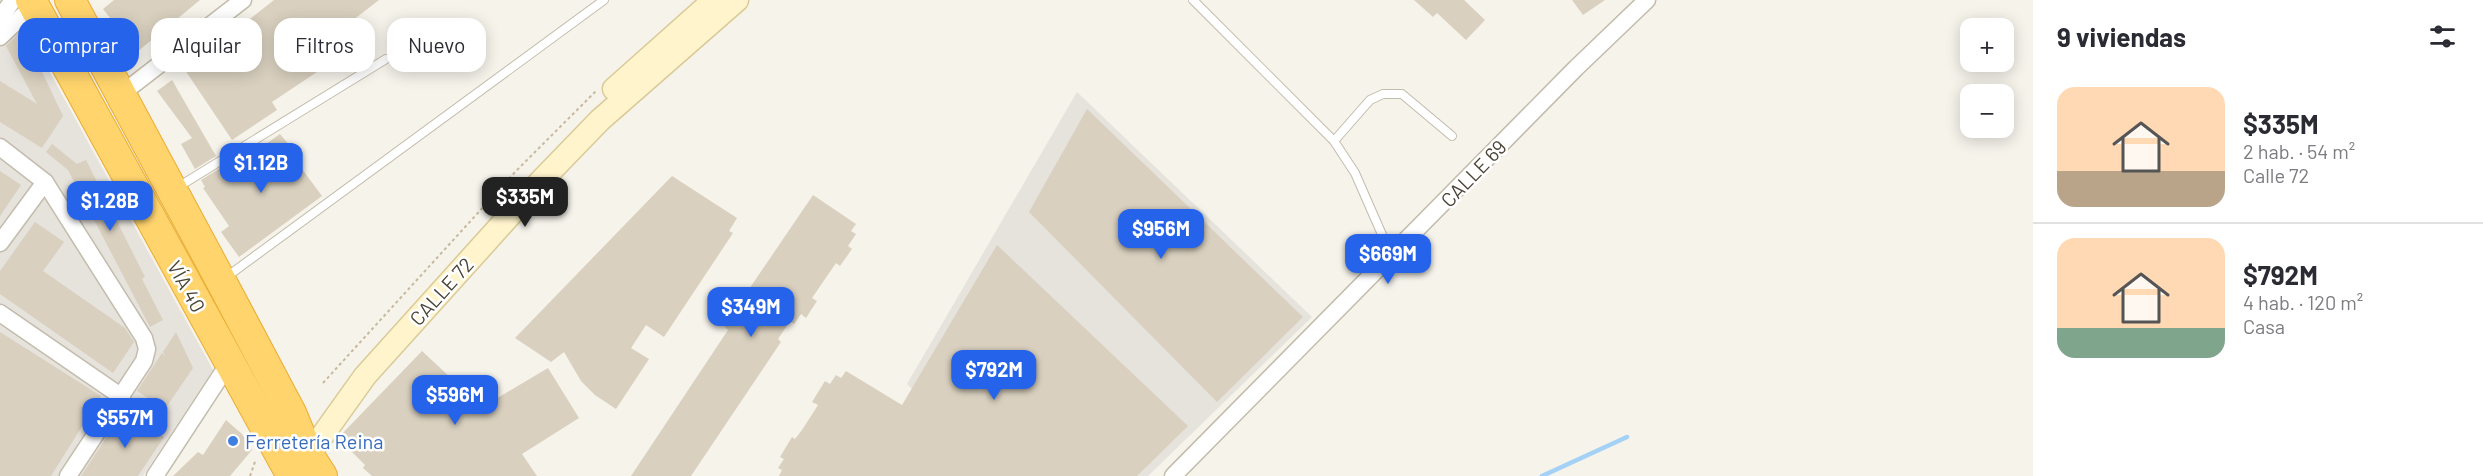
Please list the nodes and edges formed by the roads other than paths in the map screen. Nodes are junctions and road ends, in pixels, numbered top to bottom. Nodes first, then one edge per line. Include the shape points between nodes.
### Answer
1 (70, 0) edge
2 (243, 0) edge
3 (604, 0) edge
4 (714, 0) edge
5 (737, 0) edge
6 (1193, 0) edge
7 (1647, 0) edge
8 (30, 1) edge
9 (0, 18) edge
10 (0, 37) edge
11 (386, 58) dead end
12 (120, 95) junction
13 (1452, 136) dead end
14 (1334, 141) junction
15 (0, 147) edge
16 (45, 182) junction
17 (172, 190) junction
18 (0, 243) edge
19 (1394, 254) junction
20 (221, 281) junction
21 (0, 313) edge
22 (229, 363) junction
23 (122, 397) junction
24 (296, 465) edge
25 (68, 476) edge
26 (155, 476) edge
27 (1173, 476) edge

1 - 12 highway, VÍA 40
2 - 12 street
3 - 20 lane
4 - 24 main road, CALLE 72 via 635,68 518,186 354,367 327,401
5 - 24 main road, CALLE 72 via 600,120 539,183 365,376
6 - 14 lane
7 - 19 street, CALLE 69
8 - 9 street
8 - 10 street
8 - 22 highway, VÍA 40
11 - 17 lane
12 - 17 highway, VÍA 40
13 - 14 lane via 1402,94 1383,94 1370,100
14 - 19 lane via 1355,173
15 - 16 street
16 - 18 street
16 - 23 street via 144,338 144,361
17 - 20 highway, VÍA 40
19 - 27 street, CALLE 69
20 - 24 highway, VÍA 40 via 291,413
21 - 23 street
22 - 24 highway, VÍA 40
22 - 26 street
23 - 25 street

